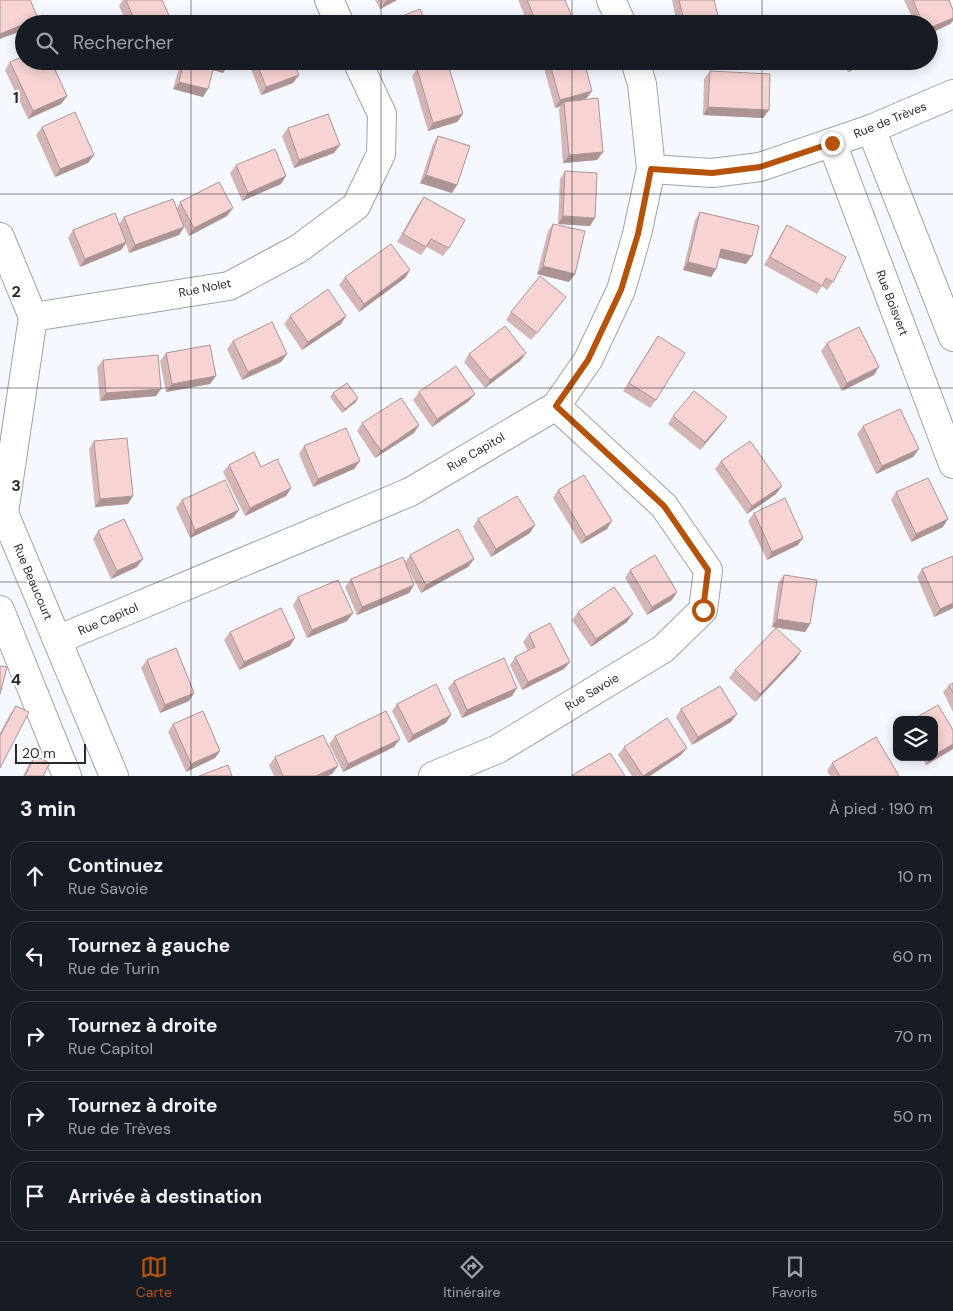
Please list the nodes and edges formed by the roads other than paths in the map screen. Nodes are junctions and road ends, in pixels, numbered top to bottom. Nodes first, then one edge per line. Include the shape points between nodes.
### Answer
1 (329, 0) edge
2 (611, 0) edge
3 (336, 15) edge
4 (618, 15) edge
5 (361, 70) edge
6 (638, 70) edge
7 (953, 94) edge
8 (871, 129) junction
9 (832, 143) junction
10 (651, 169) junction
11 (0, 236) edge
12 (33, 317) junction
13 (953, 337) edge
14 (556, 406) junction
15 (953, 464) edge
16 (2, 514) edge
17 (0, 610) edge
18 (57, 640) junction
19 (67, 776) edge
20 (114, 776) edge
21 (433, 776) edge

1 - 3 street
2 - 4 street
5 - 12 street, Rue Nolet via 382,114 381,154 356,206 298,249 229,286
6 - 10 street, Rue Capitol
7 - 8 street, Rue de Trèves
8 - 9 street, Rue de Trèves
8 - 13 street
9 - 10 street, Rue de Trèves via 760,167 712,173
9 - 15 street, Rue Boisvert
10 - 14 street, Rue Capitol via 638,234 621,290 588,360
11 - 12 street
12 - 16 street, Rue Beaucourt
14 - 18 street, Rue Capitol via 410,492
14 - 21 street, Rue Savoie via 664,506 708,570 703,610 663,649 498,749
16 - 18 street, Rue Beaucourt
17 - 19 street
18 - 20 street, Rue Beaucourt

